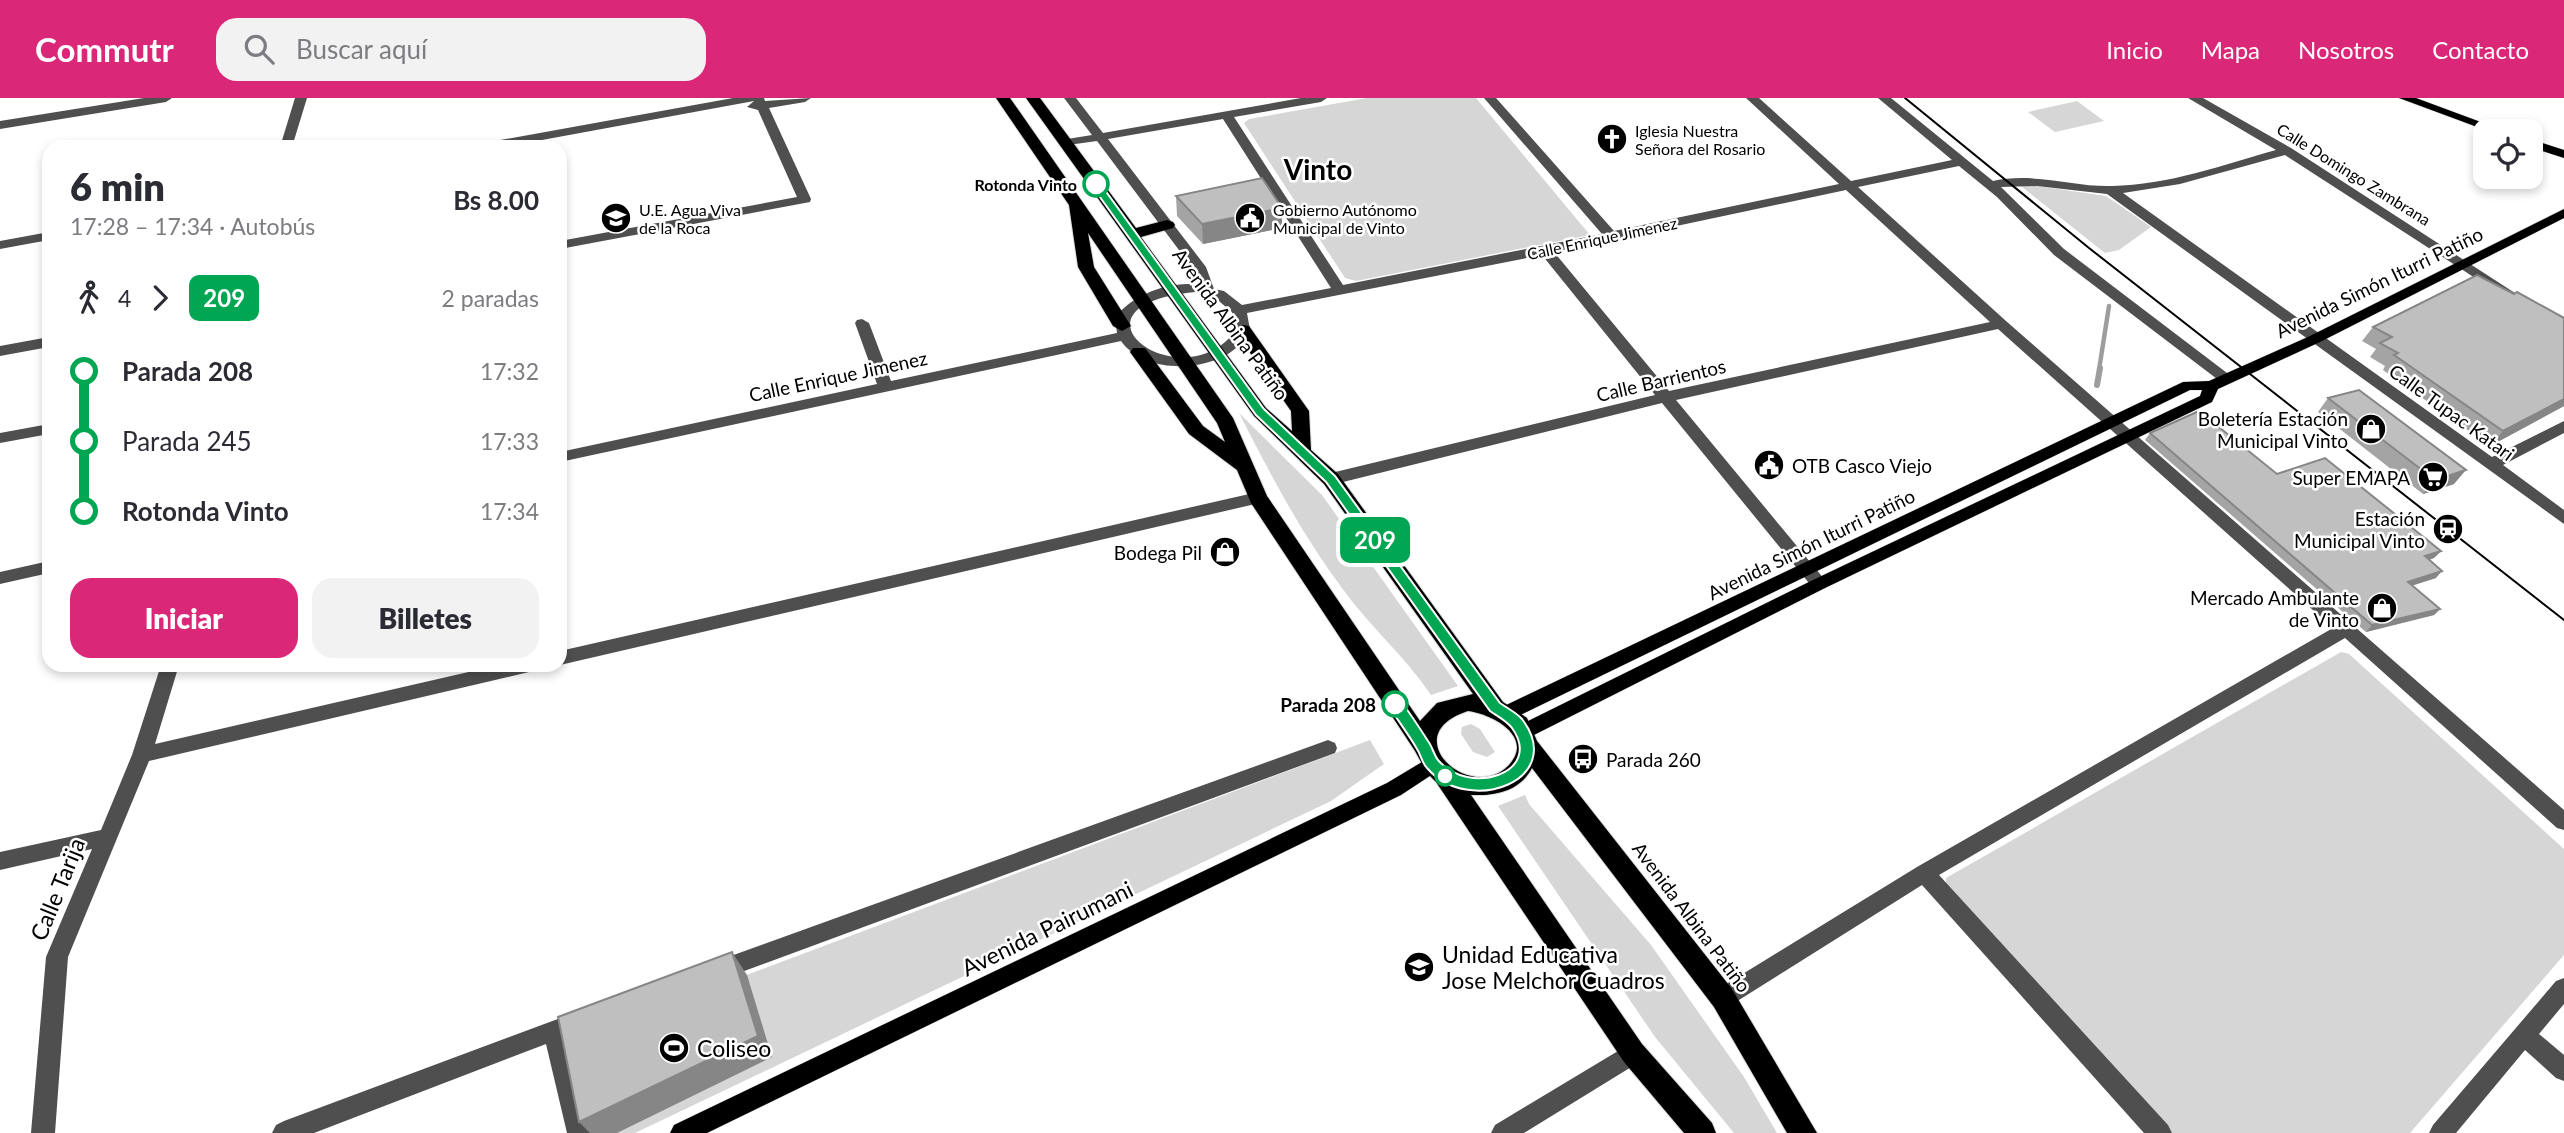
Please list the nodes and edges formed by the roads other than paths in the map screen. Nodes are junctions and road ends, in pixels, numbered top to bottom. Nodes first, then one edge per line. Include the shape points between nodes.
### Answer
1 (166, 98) edge
2 (301, 98) edge
3 (805, 98) edge
4 (1003, 98) edge
5 (1033, 98) edge
6 (1070, 98) edge
7 (1321, 98) edge
8 (1490, 98) edge
9 (1752, 98) edge
10 (1884, 98) edge
11 (2194, 98) edge
12 (2405, 98) edge
13 (758, 101) edge
14 (1226, 114) junction
15 (2473, 122) edge
16 (0, 125) edge
17 (1101, 136) junction
18 (288, 140) edge
19 (526, 140) edge
20 (567, 141) edge
21 (1065, 143) junction
22 (2543, 148) edge
23 (2287, 151) junction
24 (2564, 155) edge
25 (1963, 161) junction
26 (1991, 185) junction
27 (1849, 186) junction
28 (2110, 190) junction
29 (1073, 198) junction
30 (2564, 213) edge
31 (1167, 225) junction
32 (1133, 234) junction
33 (1611, 236) junction
34 (42, 237) edge
35 (0, 244) edge
36 (567, 244) edge
37 (1545, 250) junction
38 (2463, 264) junction
39 (1173, 289) junction
40 (1208, 290) junction
41 (1339, 290) junction
42 (1143, 299) junction
43 (2519, 300) edge
44 (1239, 310) junction
45 (862, 323) dead end
46 (2001, 324) junction
47 (1243, 330) junction
48 (1123, 331) junction
49 (2316, 339) junction
50 (42, 343) edge
51 (0, 351) edge
52 (1139, 352) junction
53 (1218, 353) junction
54 (1185, 360) junction
55 (2219, 382) junction
56 (886, 387) junction
57 (1666, 397) junction
58 (2113, 422) junction
59 (2564, 426) edge
60 (42, 430) edge
61 (2129, 436) junction
62 (0, 438) edge
63 (1302, 452) junction
64 (567, 455) edge
65 (2492, 464) junction
66 (1245, 466) junction
67 (1331, 479) junction
68 (1258, 498) junction
69 (2564, 518) edge
70 (42, 569) edge
71 (1807, 569) junction
72 (0, 578) edge
73 (1819, 584) junction
74 (2346, 629) junction
75 (567, 656) edge
76 (168, 672) edge
77 (499, 672) edge
78 (1501, 710) junction
79 (1525, 737) junction
80 (1328, 748) dead end
81 (142, 755) junction
82 (1434, 762) junction
83 (2564, 822) edge
84 (107, 837) junction
85 (0, 861) edge
86 (1924, 873) junction
87 (698, 978) edge
88 (2564, 988) edge
89 (1723, 998) junction
90 (606, 1011) edge
91 (554, 1030) junction
92 (2523, 1034) junction
93 (1633, 1053) junction
94 (2564, 1070) edge
95 (43, 1133) edge
96 (284, 1133) edge
97 (579, 1133) edge
98 (682, 1133) edge
99 (1503, 1133) edge
100 (1702, 1133) edge
101 (1803, 1133) edge
102 (2160, 1133) edge
103 (2441, 1133) edge

1 - 16 street
2 - 18 street
3 - 13 street
4 - 29 highway
5 - 21 highway, Avenida Albina Patiño
6 - 17 street
7 - 14 street
8 - 33 street
9 - 27 street
10 - 25 street
11 - 23 street, Calle Domingo Zambrana
12 - 15 main road
13 - 19 street
13 - 20 street
13 - 36 street via 805,199
14 - 17 street
14 - 41 street
17 - 21 street
17 - 31 street
21 - 32 highway, Avenida Albina Patiño
22 - 24 main road
23 - 28 street via 2167,184
23 - 38 street, Calle Domingo Zambrana
25 - 26 street
25 - 27 street, Calle Enrique Jimenez
26 - 28 street via 2013,179
26 - 55 street via 2059,252
27 - 33 street, Calle Enrique Jimenez
27 - 46 street
28 - 49 street, Calle Tupac Katari
29 - 42 highway
29 - 48 highway via 1086,267
30 - 38 main road, Avenida Simón Iturri Patiño
31 - 32 highway
31 - 40 street via 1201,270
32 - 39 highway, Avenida Albina Patiño
33 - 37 street, Calle Enrique Jimenez
34 - 35 street
37 - 41 street, Calle Enrique Jimenez
37 - 57 street
38 - 43 street, Calle Domingo Zambrana
38 - 49 main road, Avenida Simón Iturri Patiño
39 - 40 street
39 - 42 street
39 - 53 highway, Avenida Albina Patiño
40 - 44 street
41 - 44 street, Calle Enrique Jimenez
42 - 48 street via 1131,307
42 - 54 highway
44 - 47 street
45 - 56 street
46 - 57 street, Calle Barrientos
46 - 58 street
47 - 53 street via 1233,344
47 - 63 highway via 1300,411
48 - 52 street
48 - 56 street, Calle Enrique Jimenez
49 - 55 main road, Avenida Simón Iturri Patiño
49 - 65 street, Calle Tupac Katari
50 - 51 street
52 - 54 street
52 - 66 highway via 1196,430
53 - 54 street
53 - 63 highway, Avenida Albina Patiño via 1260,412
54 - 66 highway via 1226,422
55 - 58 main road, Avenida Simón Iturri Patiño via 2188,385
55 - 61 main road, Avenida Simón Iturri Patiño via 2207,399
56 - 64 street, Calle Enrique Jimenez
57 - 67 street, Calle Barrientos
57 - 71 street
58 - 61 street
58 - 71 main road, Avenida Simón Iturri Patiño
59 - 65 street
60 - 62 street
61 - 73 main road, Avenida Simón Iturri Patiño
61 - 74 street
63 - 67 highway, Avenida Albina Patiño
65 - 69 street, Calle Tupac Katari
66 - 68 highway
67 - 78 highway, Avenida Albina Patiño
68 - 75 street
68 - 82 highway
70 - 72 street
71 - 73 street
71 - 78 main road, Avenida Simón Iturri Patiño
73 - 79 main road, Avenida Simón Iturri Patiño
74 - 83 street
74 - 86 street
76 - 81 street, Calle Tarija
77 - 81 street
78 - 79 highway
78 - 82 highway via 1468,702 1444,709 1427,726
79 - 82 highway via 1523,763 1508,779 1483,786 1457,782
79 - 89 highway, Avenida Albina Patiño
80 - 87 street
81 - 84 street, Calle Tarija
82 - 93 highway
82 - 98 main road, Avenida Pairumani via 1381,795
84 - 85 street
84 - 95 street, Calle Tarija via 57,957
86 - 89 street
86 - 102 street
88 - 92 street
89 - 101 highway, Avenida Albina Patiño
90 - 91 street
91 - 96 street
91 - 97 street
92 - 94 street
92 - 103 street
93 - 99 street
93 - 100 highway

